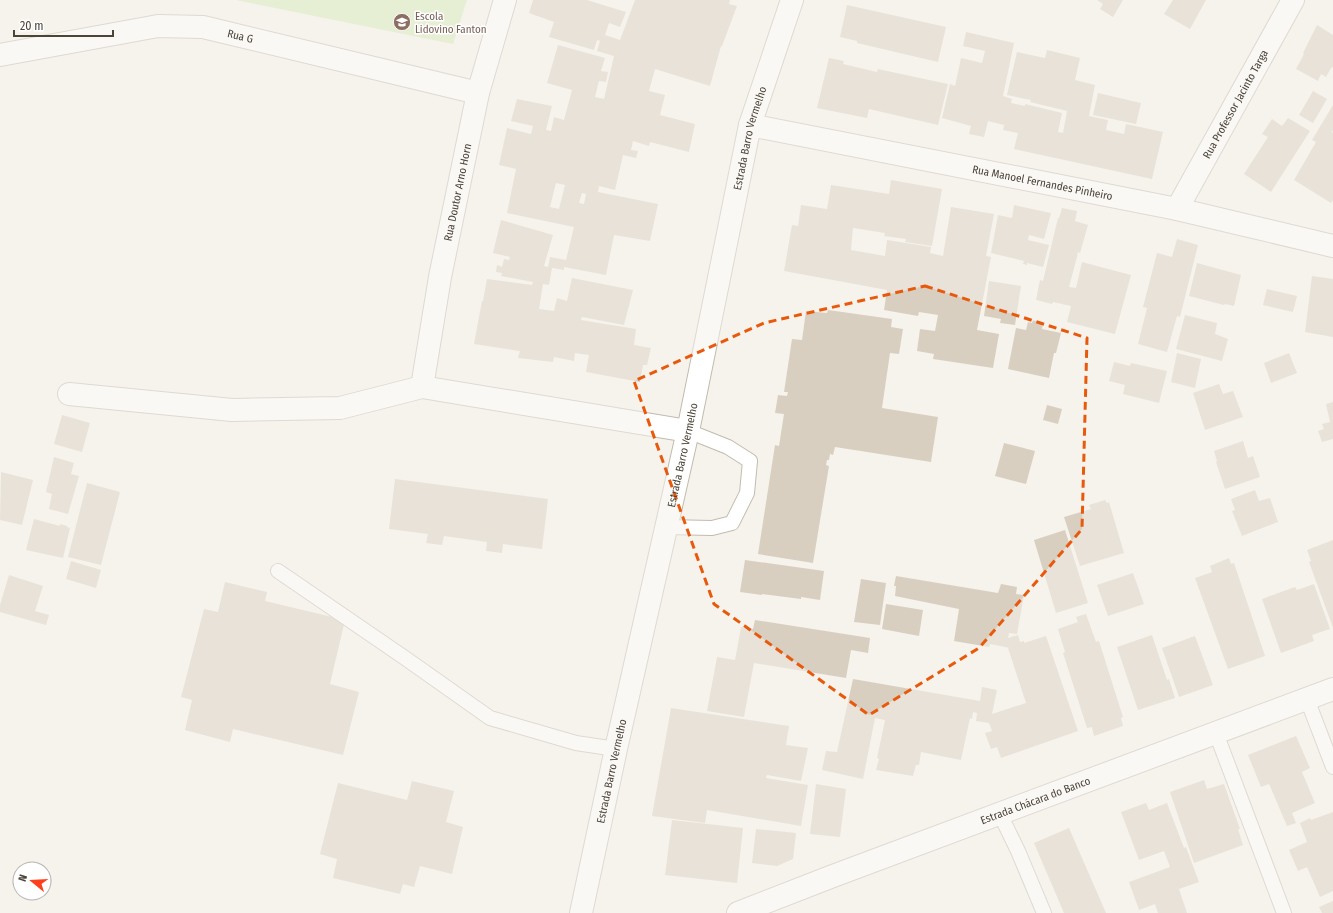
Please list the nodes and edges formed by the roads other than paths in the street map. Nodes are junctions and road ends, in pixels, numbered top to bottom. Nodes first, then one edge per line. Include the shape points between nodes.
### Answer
1 (505, 0) edge
2 (792, 0) edge
3 (1293, 0) edge
4 (0, 55) edge
5 (478, 92) junction
6 (750, 124) junction
7 (1177, 208) junction
8 (1333, 246) edge
9 (422, 387) junction
10 (69, 394) dead end
11 (688, 431) junction
12 (666, 527) junction
13 (278, 571) dead end
14 (1333, 689) edge
15 (1307, 699) junction
16 (1216, 733) junction
17 (616, 750) junction
18 (1333, 766) edge
19 (1000, 814) junction
20 (581, 913) edge
21 (738, 913) edge
22 (1044, 913) edge
23 (1284, 913) edge

1 - 5 street, Rua Doutor Arno Horn
2 - 6 street, Estrada Barro Vermelho
3 - 7 street, Rua Professor Jacinto Targa
4 - 5 street, Rua G via 158,26 203,27
5 - 9 street, Rua Doutor Arno Horn via 440,277
6 - 7 street, Rua Manoel Fernandes Pinheiro
6 - 11 street, Estrada Barro Vermelho
7 - 8 street, Rua Manoel Fernandes Pinheiro
9 - 10 street via 340,408 232,410
9 - 11 street
11 - 12 street, Estrada Barro Vermelho
11 - 12 lane via 728,447 750,461 747,493 732,523 712,528
12 - 17 street, Estrada Barro Vermelho
13 - 17 lane via 490,718 576,743
14 - 15 street, Estrada Chácara do Banco
15 - 16 street, Estrada Chácara do Banco
15 - 18 lane
16 - 19 street, Estrada Chácara do Banco
16 - 23 lane
17 - 20 street, Estrada Barro Vermelho
19 - 21 street, Estrada Chácara do Banco
19 - 22 lane

